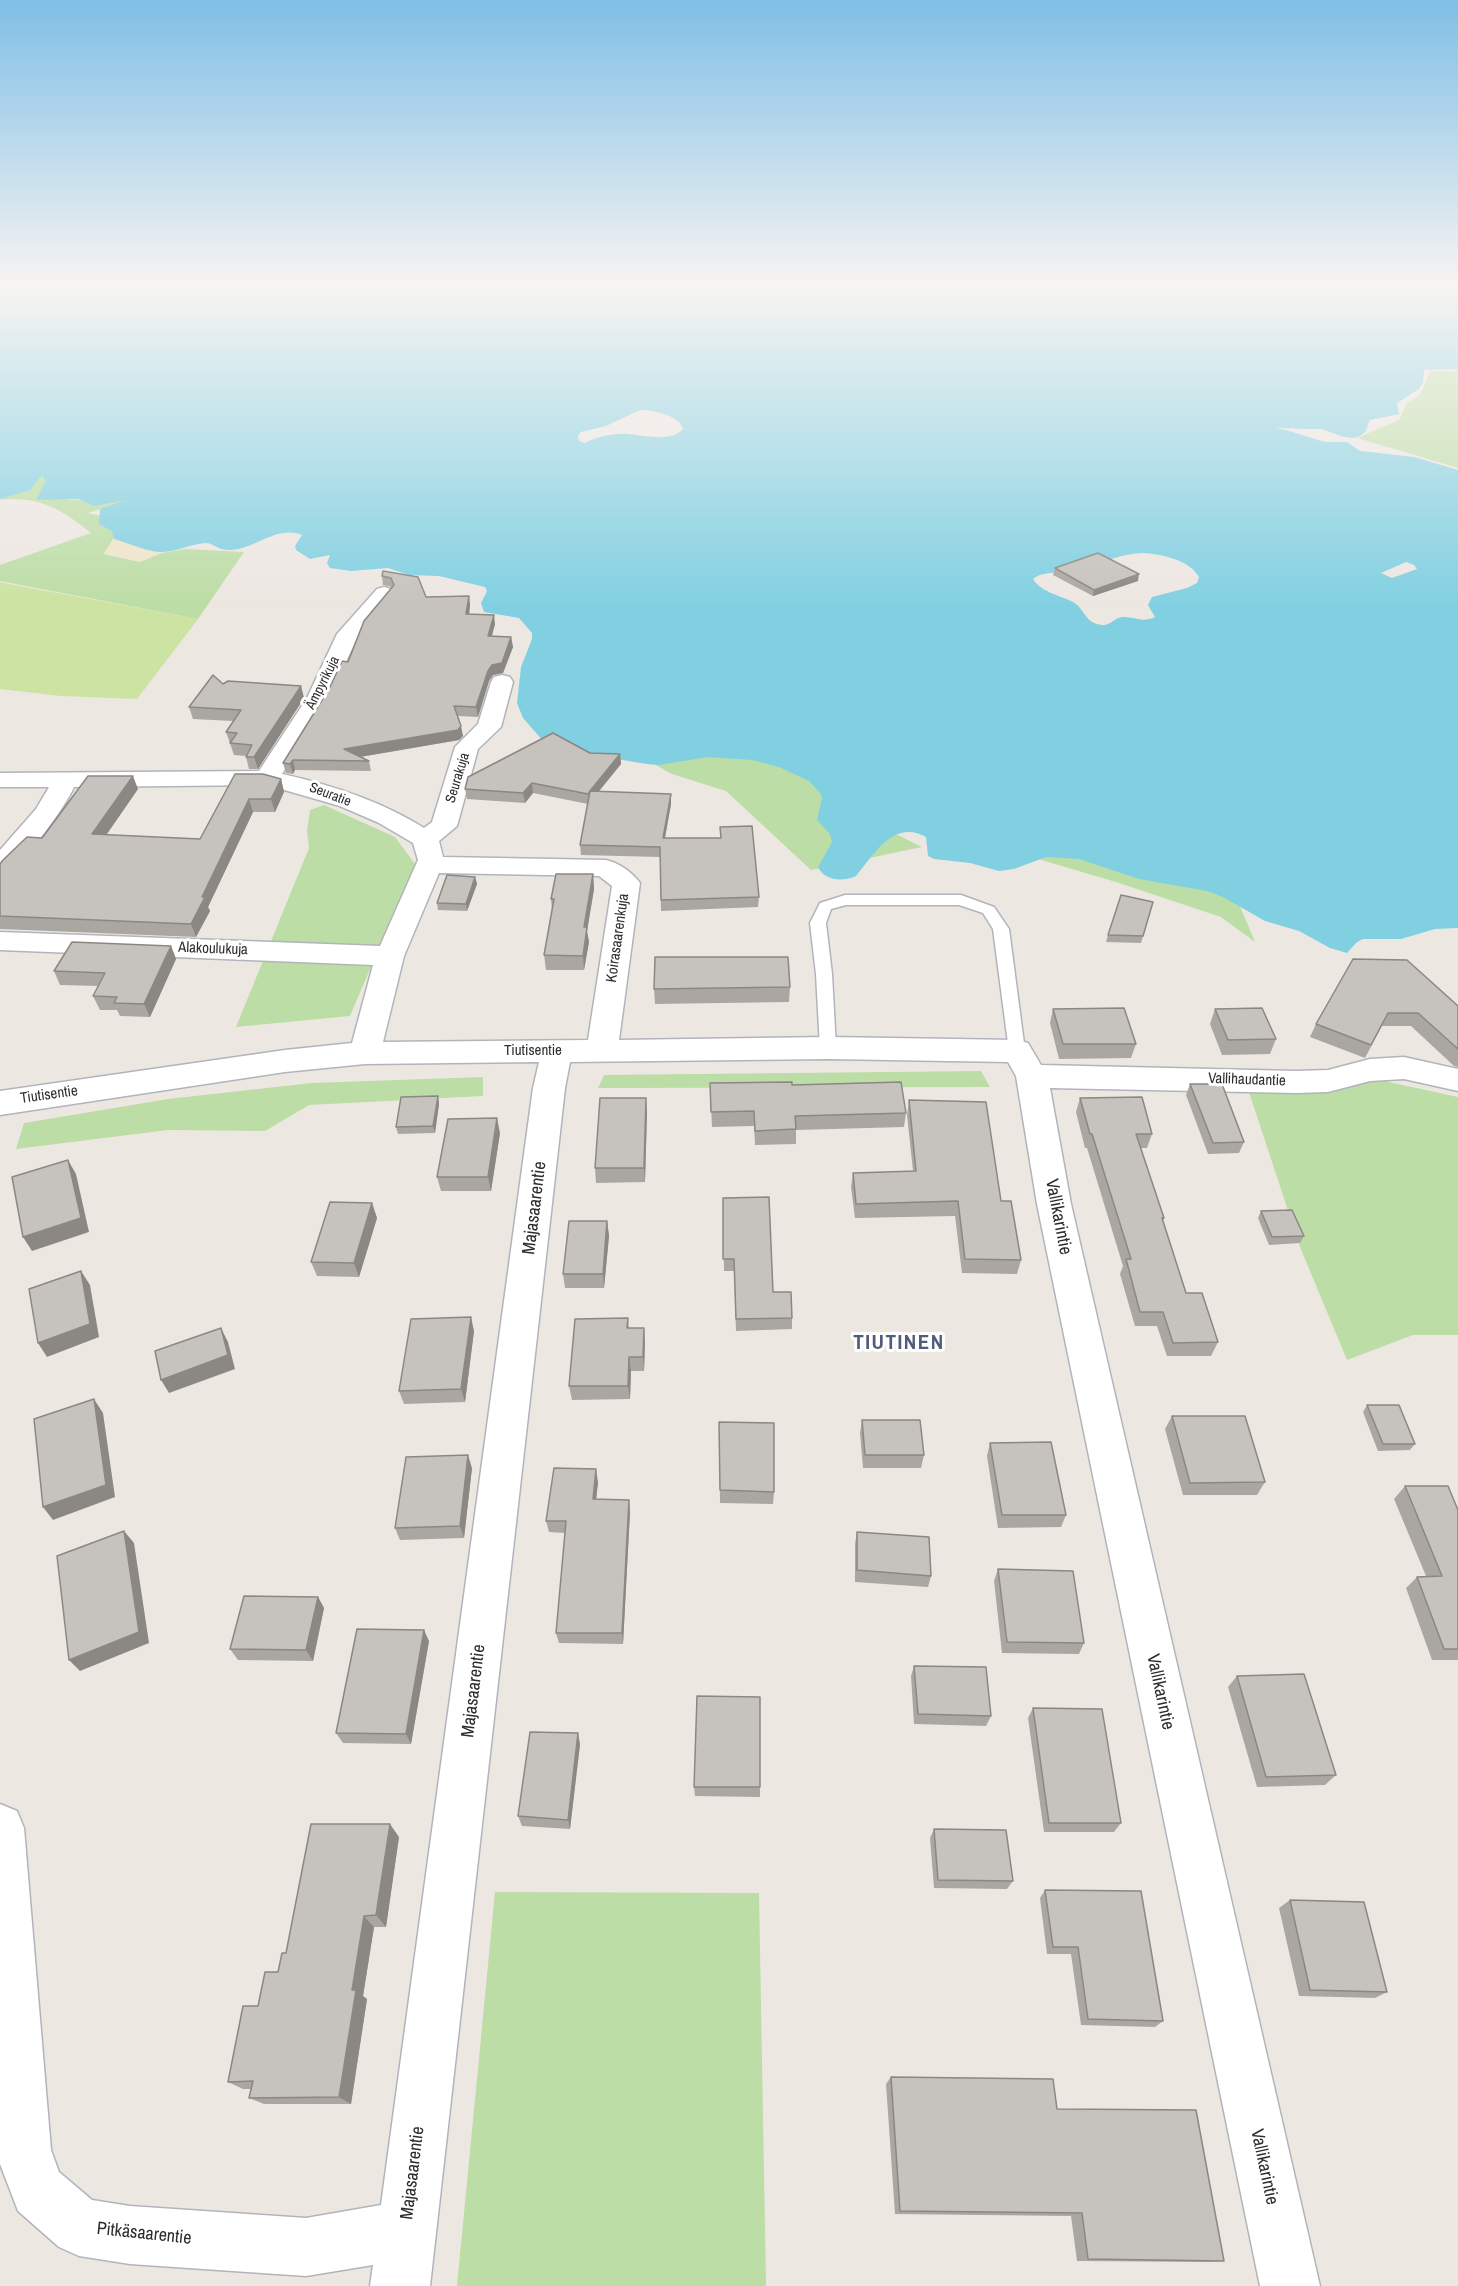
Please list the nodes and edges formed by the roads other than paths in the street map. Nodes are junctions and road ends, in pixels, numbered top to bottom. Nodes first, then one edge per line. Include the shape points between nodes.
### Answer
1 (384, 593) edge
2 (502, 682) dead end
3 (267, 778) junction
4 (65, 779) junction
5 (0, 780) edge
6 (427, 852) junction
7 (0, 865) edge
8 (0, 941) edge
9 (390, 956) junction
10 (828, 1048) junction
11 (557, 1051) junction
12 (602, 1051) junction
13 (365, 1053) junction
14 (1029, 1075) junction
15 (1458, 1080) edge
16 (0, 1102) edge
17 (0, 1828) edge
18 (406, 2230) junction
19 (306, 2247) joint
20 (400, 2286) edge
21 (1290, 2286) edge

1 - 3 street, Ämpyrikuja via 348,634 318,698
2 - 6 street, Seurakuja via 489,727 467,747 444,826
3 - 4 street, Seuratie
3 - 6 street, Seuratie via 306,786 402,824
4 - 5 street, Seuratie
4 - 7 street via 43,817
6 - 9 street
6 - 12 street, Koirasaarenkuja via 606,868 626,883
8 - 9 street, Alakoulukuja
9 - 13 street
10 - 12 street, Tiutisentie
10 - 14 street, Tiutisentie
10 - 14 lane via 818,923 825,906 845,900 960,900 989,910 1001,929
11 - 12 street, Tiutisentie
11 - 13 street, Tiutisentie
11 - 18 street, Majasaarentie via 549,1088
13 - 16 street, Tiutisentie
14 - 15 street, Vallihaudantie via 1328,1081 1370,1070 1404,1068
14 - 21 street, Vallikarintie
17 - 19 street, Pitkäsaarentie via 23,2150 38,2191 79,2228
18 - 19 street, Majasaarentie
18 - 20 street

